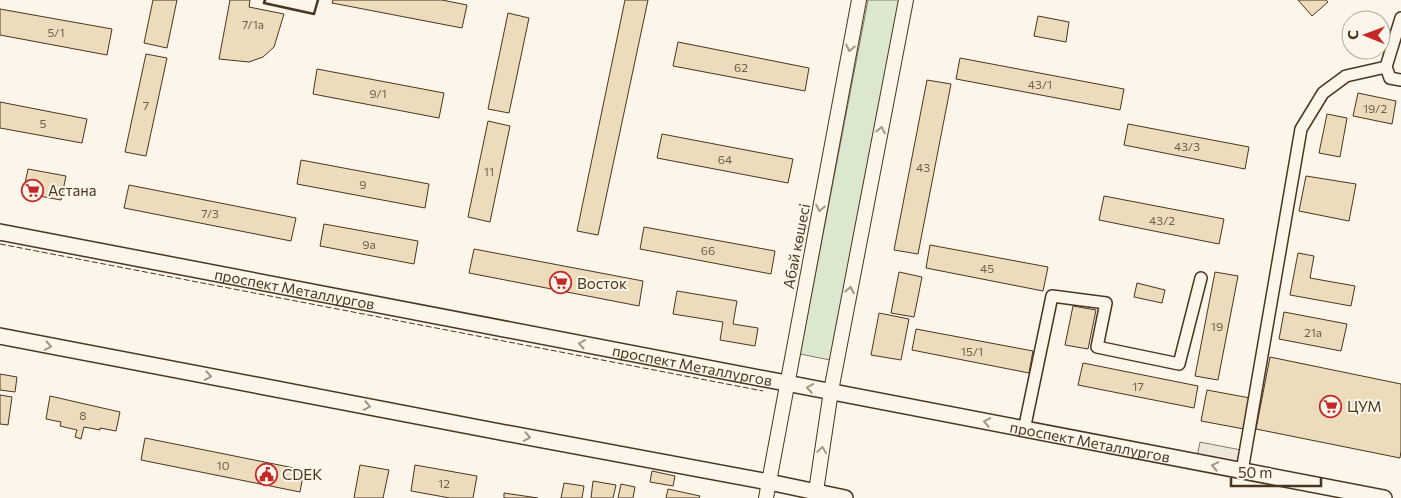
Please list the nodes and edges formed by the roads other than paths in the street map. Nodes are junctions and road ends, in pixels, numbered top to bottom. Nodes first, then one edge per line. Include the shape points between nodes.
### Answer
1 (859, 0) edge
2 (906, 0) edge
3 (1401, 18) edge
4 (1386, 67) junction
5 (1401, 80) edge
6 (0, 232) edge
7 (1201, 278) dead end
8 (0, 336) edge
9 (787, 384) junction
10 (831, 391) junction
11 (1024, 430) junction
12 (1242, 471) junction
13 (769, 482) junction
14 (816, 495) edge
15 (766, 498) edge
16 (845, 498) edge
17 (1384, 498) edge

1 -> 9 street, Абай көшесі
10 -> 2 street
3 - 4 street
4 - 5 street via 1390,78
4 - 12 street via 1346,76 1323,93 1301,129
9 -> 6 main road, проспект Металлургов
7 - 11 street via 1179,364 1097,347 1106,303 1052,296
8 -> 13 main road
10 -> 9 main road, проспект Металлургов
9 - 13 street, Абай көшесі
11 -> 10 main road, проспект Металлургов
14 -> 10 street
12 -> 11 main road, проспект Металлургов
12 - 17 main road, проспект Металлургов
13 - 14 main road
13 - 15 street, Абай көшесі
14 - 16 main road

